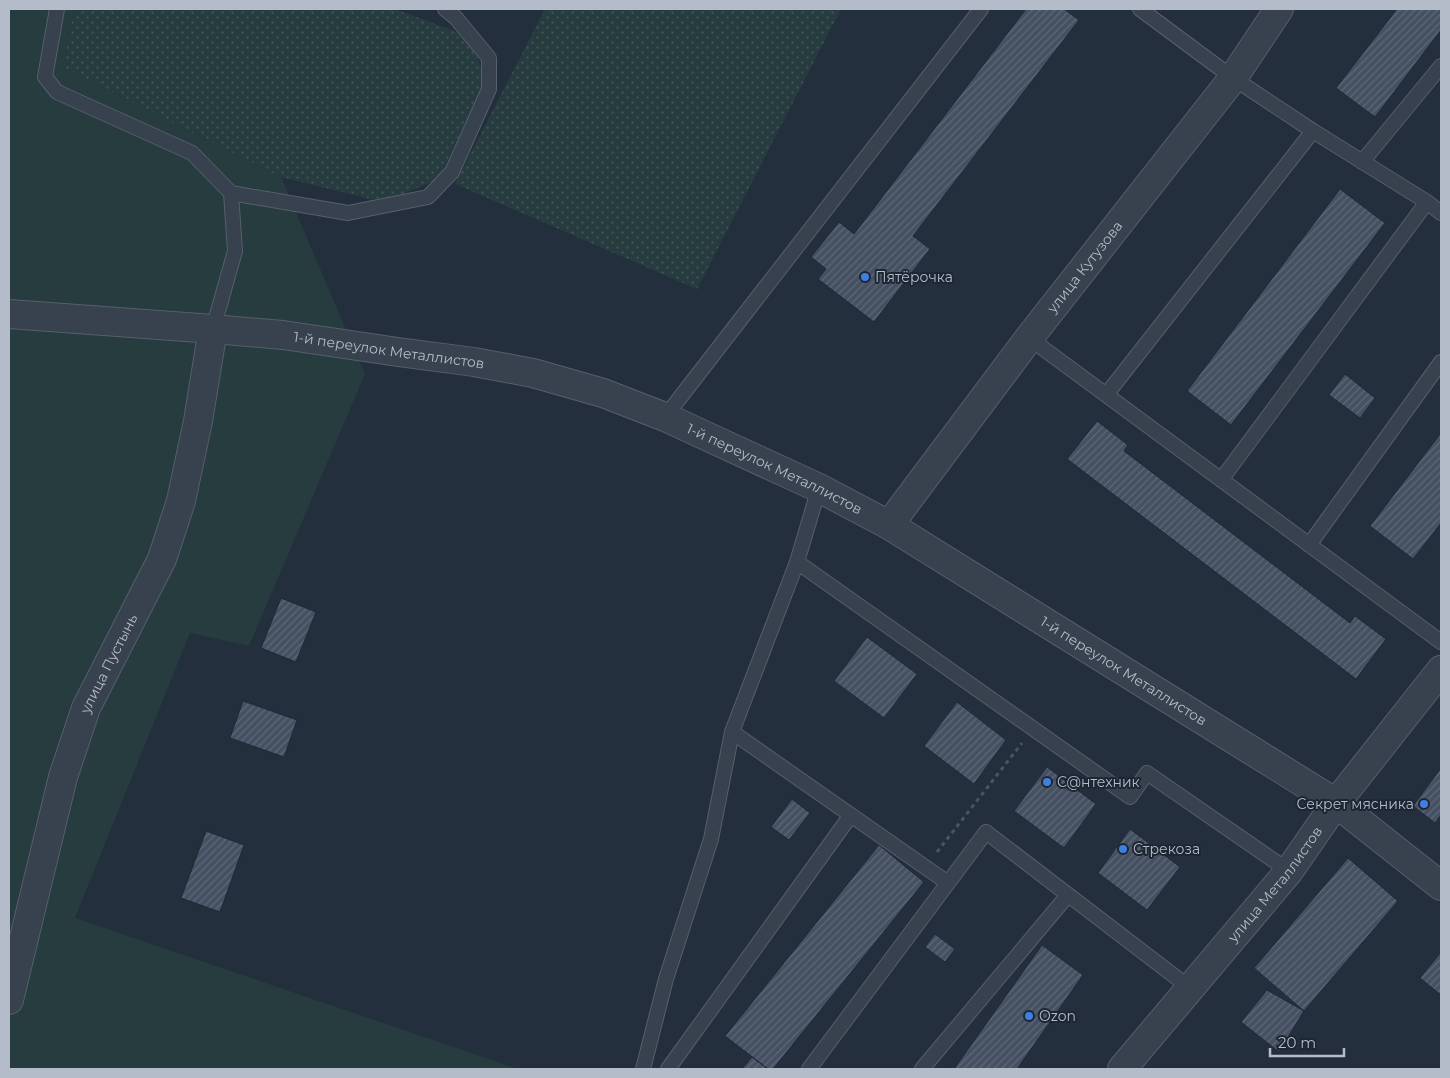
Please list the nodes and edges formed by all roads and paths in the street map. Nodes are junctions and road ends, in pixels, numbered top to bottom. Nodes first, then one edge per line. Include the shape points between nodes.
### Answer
1 (57, 9) edge
2 (445, 9) edge
3 (981, 9) edge
4 (1140, 9) edge
5 (1280, 9) edge
6 (1441, 66) edge
7 (1232, 78) junction
8 (1313, 132) junction
9 (1362, 162) junction
10 (231, 193) junction
11 (1427, 202) junction
12 (1441, 213) edge
13 (9, 314) edge
14 (213, 329) junction
15 (1029, 338) junction
16 (1441, 362) edge
17 (1106, 396) junction
18 (665, 417) junction
19 (1221, 480) junction
20 (819, 488) junction
21 (888, 525) junction
22 (1309, 545) junction
23 (797, 562) junction
24 (1441, 642) edge
25 (1441, 670) edge
26 (1034, 728) junction
27 (732, 732) junction
28 (1336, 803) junction
29 (851, 815) junction
30 (926, 866) junction
31 (1289, 871) junction
32 (948, 883) junction
33 (1441, 886) edge
34 (1068, 895) junction
35 (1190, 988) junction
36 (9, 1000) edge
37 (643, 1069) edge
38 (668, 1069) edge
39 (809, 1069) edge
40 (922, 1069) edge
41 (1122, 1069) edge

1 - 10 lane via 44,77 57,92 192,153
2 - 10 lane via 489,58 489,89 452,172 428,197 348,213
3 - 18 lane
4 - 7 lane
5 - 7 street, улица Кутузова
6 - 9 lane
7 - 8 lane
7 - 15 street, улица Кутузова
8 - 9 lane
8 - 17 lane
9 - 11 lane
10 - 14 lane via 235,251
11 - 12 lane
11 - 19 lane
13 - 14 street, 1-й переулок Металлистов
14 - 18 street, 1-й переулок Металлистов via 283,335 474,362 603,393
14 - 36 street, улица Пустынь via 181,501 162,559 86,708 63,777
15 - 17 lane
15 - 21 street, улица Кутузова
16 - 22 lane
17 - 19 lane
18 - 20 street, 1-й переулок Металлистов
19 - 22 lane
20 - 21 street, 1-й переулок Металлистов
20 - 23 lane
21 - 28 street, 1-й переулок Металлистов
22 - 24 lane
23 - 26 lane
23 - 27 lane
25 - 28 street, улица Металлистов
26 - 30 path
26 - 31 lane via 1130,797 1147,773
27 - 29 lane
27 - 37 lane via 711,840 666,979
28 - 31 street, улица Металлистов
28 - 33 street, 1-й переулок Металлистов
29 - 30 lane
29 - 38 lane
30 - 32 lane
31 - 35 street, улица Металлистов
32 - 34 lane via 986,832
32 - 39 lane
34 - 35 lane
34 - 40 lane
35 - 41 street, улица Металлистов

